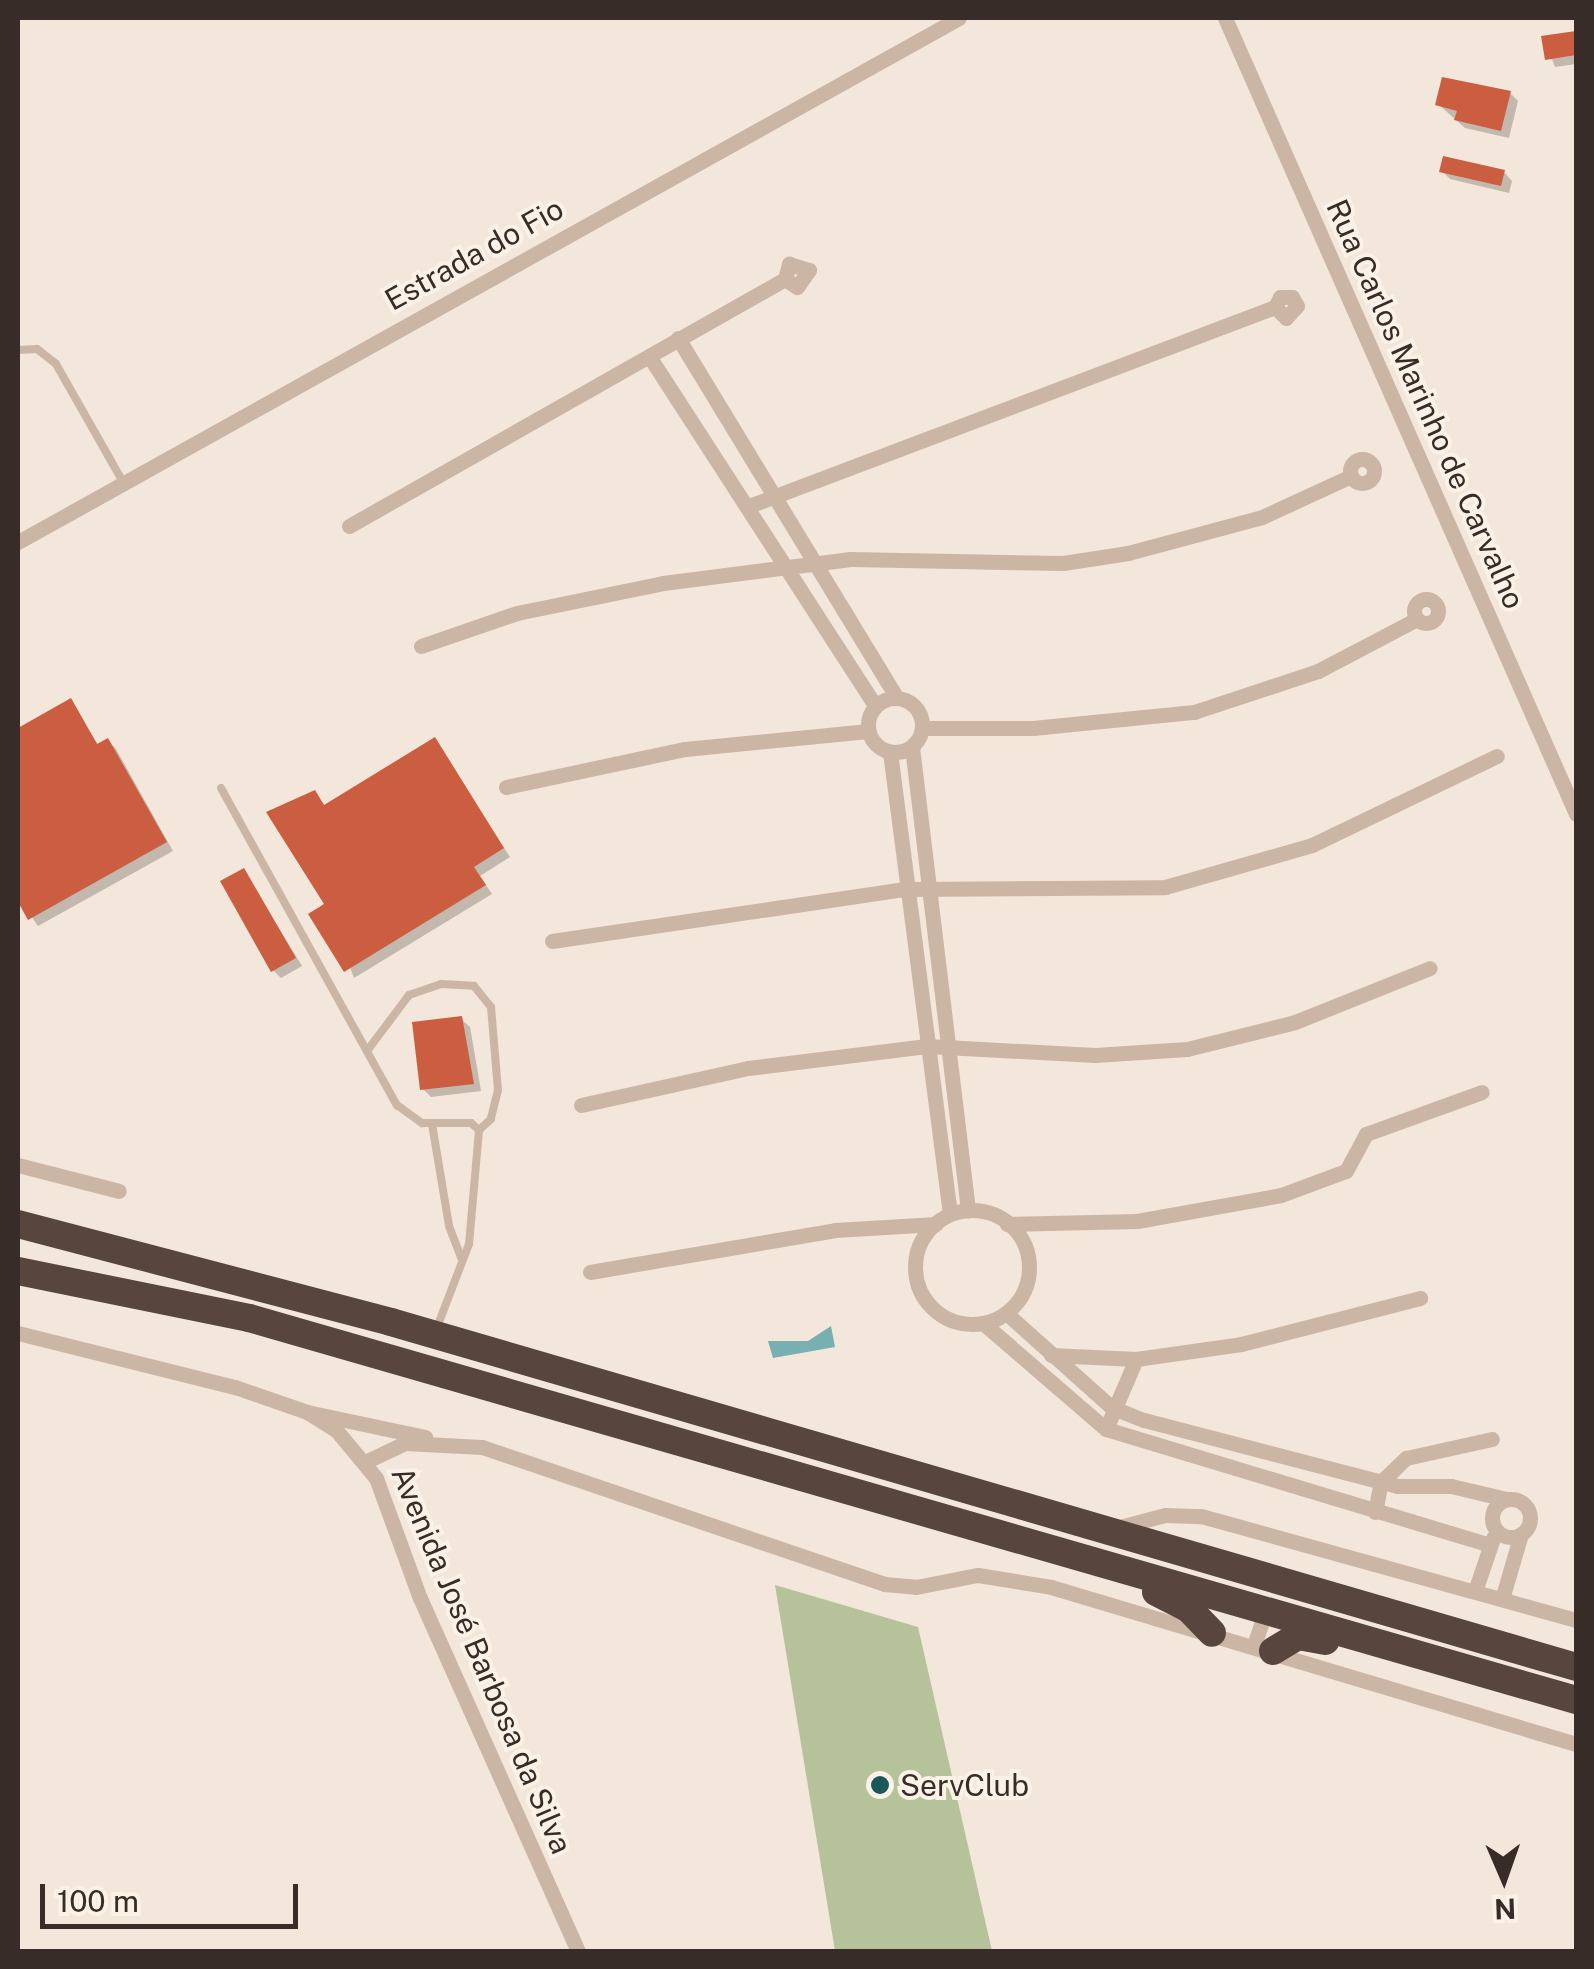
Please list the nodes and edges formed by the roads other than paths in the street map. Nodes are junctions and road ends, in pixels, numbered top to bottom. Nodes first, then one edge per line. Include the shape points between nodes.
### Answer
1 (959, 18) edge
2 (1225, 18) edge
3 (785, 278) dead end
4 (1275, 307) dead end
5 (678, 338) junction
6 (18, 350) edge
7 (649, 356) junction
8 (1351, 476) dead end
9 (123, 482) junction
10 (773, 496) junction
11 (749, 506) junction
12 (349, 526) dead end
13 (18, 542) edge
14 (816, 563) junction
15 (787, 567) junction
16 (1416, 618) dead end
17 (421, 646) dead end
18 (897, 698) junction
19 (876, 706) junction
20 (922, 728) junction
21 (868, 731) junction
22 (912, 747) junction
23 (890, 752) junction
24 (1497, 756) dead end
25 (506, 787) dead end
26 (222, 788) dead end
27 (1576, 814) edge
28 (929, 888) junction
29 (905, 889) junction
30 (552, 941) dead end
31 (1430, 968) dead end
32 (927, 1046) junction
33 (947, 1048) junction
34 (367, 1050) junction
35 (1482, 1092) dead end
36 (581, 1106) dead end
37 (432, 1124) junction
38 (479, 1130) junction
39 (18, 1165) edge
40 (119, 1191) dead end
41 (968, 1211) junction
42 (943, 1218) junction
43 (18, 1224) edge
44 (1007, 1224) junction
45 (461, 1258) junction
46 (18, 1270) edge
47 (590, 1272) dead end
48 (1420, 1298) dead end
49 (1006, 1314) junction
50 (984, 1323) junction
51 (18, 1332) edge
52 (434, 1335) junction
53 (1051, 1355) junction
54 (1136, 1359) junction
55 (1111, 1407) junction
56 (308, 1412) junction
57 (1106, 1429) junction
58 (1492, 1439) dead end
59 (441, 1440) junction
60 (367, 1461) junction
61 (1382, 1482) junction
62 (1506, 1499) junction
63 (1375, 1512) junction
64 (1105, 1532) junction
65 (1521, 1534) junction
66 (1493, 1537) junction
67 (1127, 1569) junction
68 (1476, 1592) junction
69 (1502, 1599) junction
70 (1235, 1602) junction
71 (1266, 1610) junction
72 (1576, 1620) edge
73 (1218, 1635) junction
74 (1264, 1648) junction
75 (1456, 1663) junction
76 (1576, 1668) edge
77 (1576, 1700) edge
78 (1576, 1744) edge
79 (578, 1952) edge

1 - 9 street, Estrada do Fio
2 - 27 street, Rua Carlos Marinho de Carvalho
3 - 5 street
4 - 10 street
5 - 7 street
5 - 10 street
6 - 9 lane via 36,349 56,364
7 - 11 street
7 - 12 street
8 - 14 street via 1262,517 1128,552 1063,562
9 - 13 street, Estrada do Fio
10 - 11 street
10 - 14 street
11 - 15 street
14 - 15 street
14 - 18 street
15 - 17 street via 517,612
15 - 19 street
16 - 20 street via 1318,671 1194,712 1034,728
18 - 19 street
18 - 20 street via 916,708
19 - 21 street
20 - 22 street
21 - 23 street
21 - 25 street via 685,750
22 - 23 street
22 - 28 street
23 - 29 street
24 - 28 street via 1312,846 1230,873 1165,886 1074,891
26 - 34 lane
28 - 29 street
28 - 33 street
29 - 30 street
29 - 32 street
31 - 33 street via 1296,1022 1187,1050 1095,1055
32 - 33 street
32 - 36 street via 748,1068
32 - 42 street
33 - 41 street
34 - 37 lane via 404,1113
34 - 38 lane via 408,995 440,984 474,986 490,1006 498,1090 491,1119
35 - 44 street via 1366,1134 1346,1172 1280,1196 1137,1221
37 - 38 lane via 470,1123
37 - 45 lane
38 - 45 lane via 472,1226
39 - 40 street
41 - 42 street
41 - 44 street
42 - 47 street
42 - 50 street via 914,1263 924,1298 952,1321
43 - 52 highway
44 - 49 street via 1029,1262 1027,1282
45 - 52 lane
46 - 67 highway via 249,1318
48 - 54 street via 1298,1334
49 - 50 street
49 - 53 street
50 - 57 street
51 - 56 street
52 - 64 highway
53 - 54 street
53 - 55 street
54 - 55 street
55 - 57 street
55 - 61 street
56 - 59 street
56 - 60 street, Avenida José Barbosa da Silva
57 - 63 street
58 - 61 street via 1406,1458
59 - 60 street via 405,1443
59 - 73 street via 510,1454 884,1584 916,1588 959,1575 1011,1579
60 - 79 street, Avenida José Barbosa da Silva via 420,1598
61 - 62 street via 1451,1486
61 - 63 street
62 - 65 street via 1529,1511
62 - 66 street via 1493,1512
63 - 66 street
64 - 68 street via 1165,1515 1201,1516
64 - 76 highway
65 - 66 street
65 - 69 street
66 - 68 street
67 - 70 highway
67 - 73 highway
68 - 69 street
69 - 72 street
70 - 71 highway
70 - 73 street
71 - 74 street
71 - 75 highway
73 - 74 street
74 - 75 highway via 1304,1636 1409,1665
74 - 78 street
75 - 77 highway

